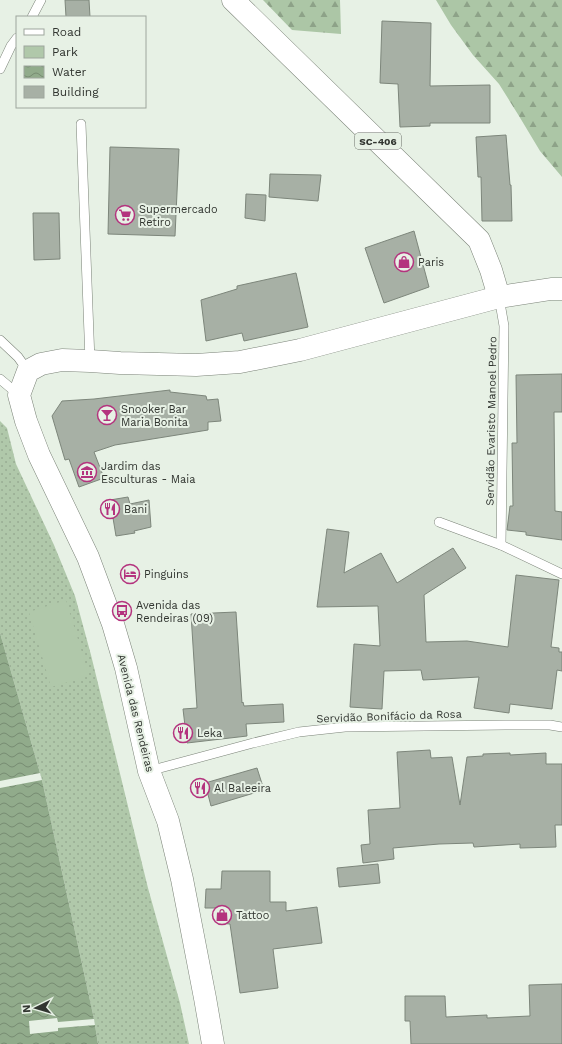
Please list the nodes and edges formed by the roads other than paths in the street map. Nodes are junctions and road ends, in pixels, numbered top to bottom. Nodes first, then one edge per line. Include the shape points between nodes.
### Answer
1 (41, 0) edge
2 (232, 0) edge
3 (33, 16) edge
4 (16, 39) edge
5 (0, 69) edge
6 (81, 124) dead end
7 (562, 289) edge
8 (499, 297) junction
9 (0, 340) edge
10 (90, 361) junction
11 (28, 371) junction
12 (0, 379) edge
13 (19, 395) junction
14 (439, 522) dead end
15 (500, 545) junction
16 (562, 574) edge
17 (562, 727) edge
18 (149, 771) junction
19 (213, 1044) edge

1 - 3 lane
2 - 8 main road, SC-406 via 479,240
4 - 5 lane
6 - 10 lane
7 - 8 main road
8 - 10 main road via 300,350 240,362 196,365
8 - 15 lane, Servidão Evaristo Manoel Pedro via 504,326
9 - 11 lane
10 - 11 main road via 62,360 41,364
11 - 13 main road
12 - 13 lane
13 - 18 main road, Avenida das Rendeiras via 39,455 88,557 113,624 126,668
14 - 15 lane
15 - 16 lane
17 - 18 lane, Servidão Bonifácio da Rosa via 345,727 299,732 253,742
18 - 19 main road, Avenida das Rendeiras via 168,821 182,879

